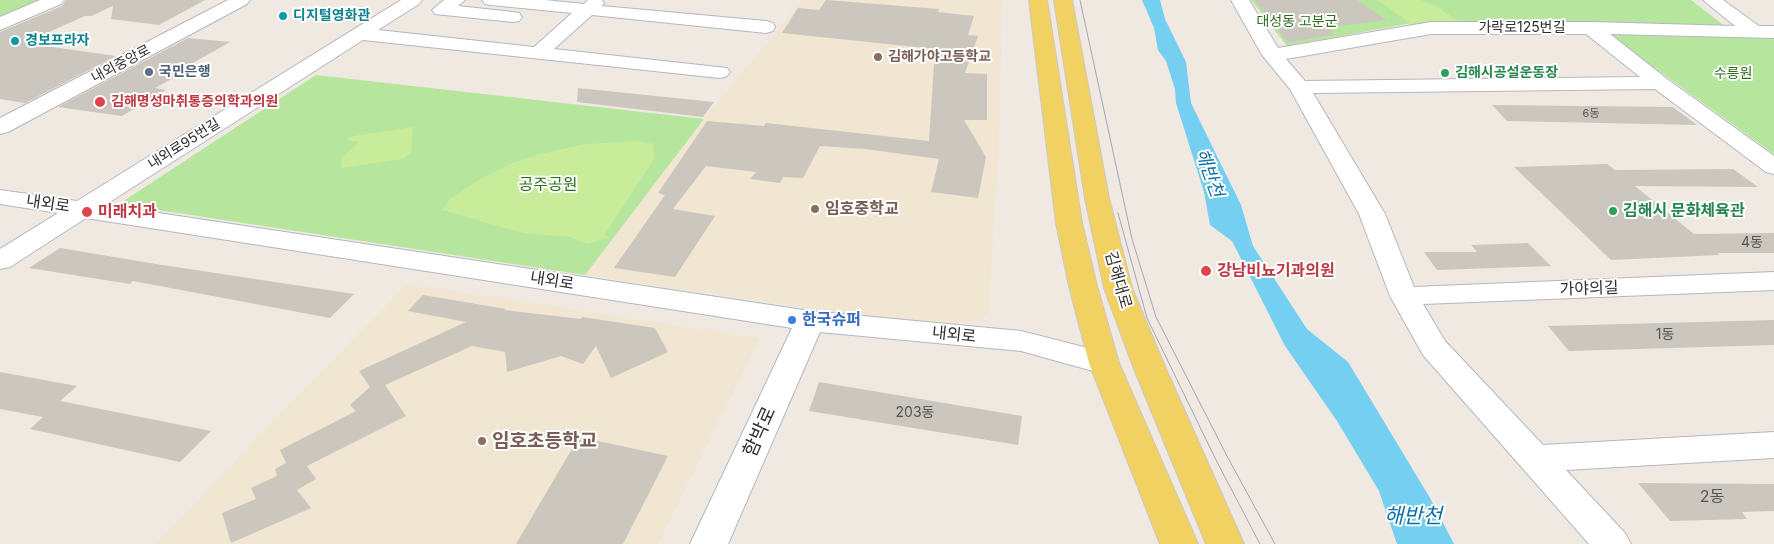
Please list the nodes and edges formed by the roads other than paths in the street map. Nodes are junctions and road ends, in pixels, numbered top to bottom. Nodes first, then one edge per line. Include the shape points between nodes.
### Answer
1 (55, 0) edge
2 (241, 0) edge
3 (414, 0) edge
4 (456, 0) edge
5 (491, 0) edge
6 (1038, 0) edge
7 (1063, 0) edge
8 (1240, 0) edge
9 (1712, 0) edge
10 (594, 5) edge
11 (567, 8) junction
12 (628, 14) junction
13 (0, 24) edge
14 (1591, 28) junction
15 (1754, 31) junction
16 (1774, 32) edge
17 (358, 34) junction
18 (406, 39) junction
19 (1272, 55) junction
20 (537, 60) junction
21 (710, 71) dead end
22 (1660, 83) junction
23 (1299, 88) junction
24 (0, 127) edge
25 (1774, 167) edge
26 (0, 198) edge
27 (82, 208) junction
28 (0, 261) edge
29 (1774, 280) edge
30 (1404, 296) junction
31 (810, 320) junction
32 (1104, 363) junction
33 (1774, 445) edge
34 (1532, 459) junction
35 (710, 544) edge
36 (1180, 544) edge
37 (1225, 544) edge
38 (1612, 544) edge

1 - 13 street
2 - 24 street, 내외중앙로
3 - 17 street, 내외로95번길
4 - 11 street via 441,10 537,19 547,18
5 - 11 street
6 - 32 main road, 김해대로 via 1069,223
7 - 37 main road, 김해대로 via 1097,198 1118,288
8 - 19 street
9 - 15 street
10 - 11 street
10 - 12 street
10 - 20 street
12 - 12 street via 638,14 766,27 753,41 614,26
14 - 15 street, 가락로125번길
14 - 19 street, 가락로125번길 via 1431,28
14 - 22 street
15 - 16 street, 가락로125번길
17 - 18 street
17 - 27 street, 내외로95번길
18 - 20 street
18 - 20 street via 383,51
19 - 23 street
20 - 21 street via 564,55 551,69 691,84
22 - 23 street
22 - 25 street
23 - 30 street via 1372,214
26 - 27 street, 내외로
27 - 28 street, 내외로95번길
27 - 31 street, 내외로
29 - 30 street, 가야의길
30 - 34 street via 1434,348
31 - 32 street, 내외로 via 1021,341
31 - 35 street, 함박로
32 - 36 main road, 김해대로
33 - 34 street
34 - 38 street

